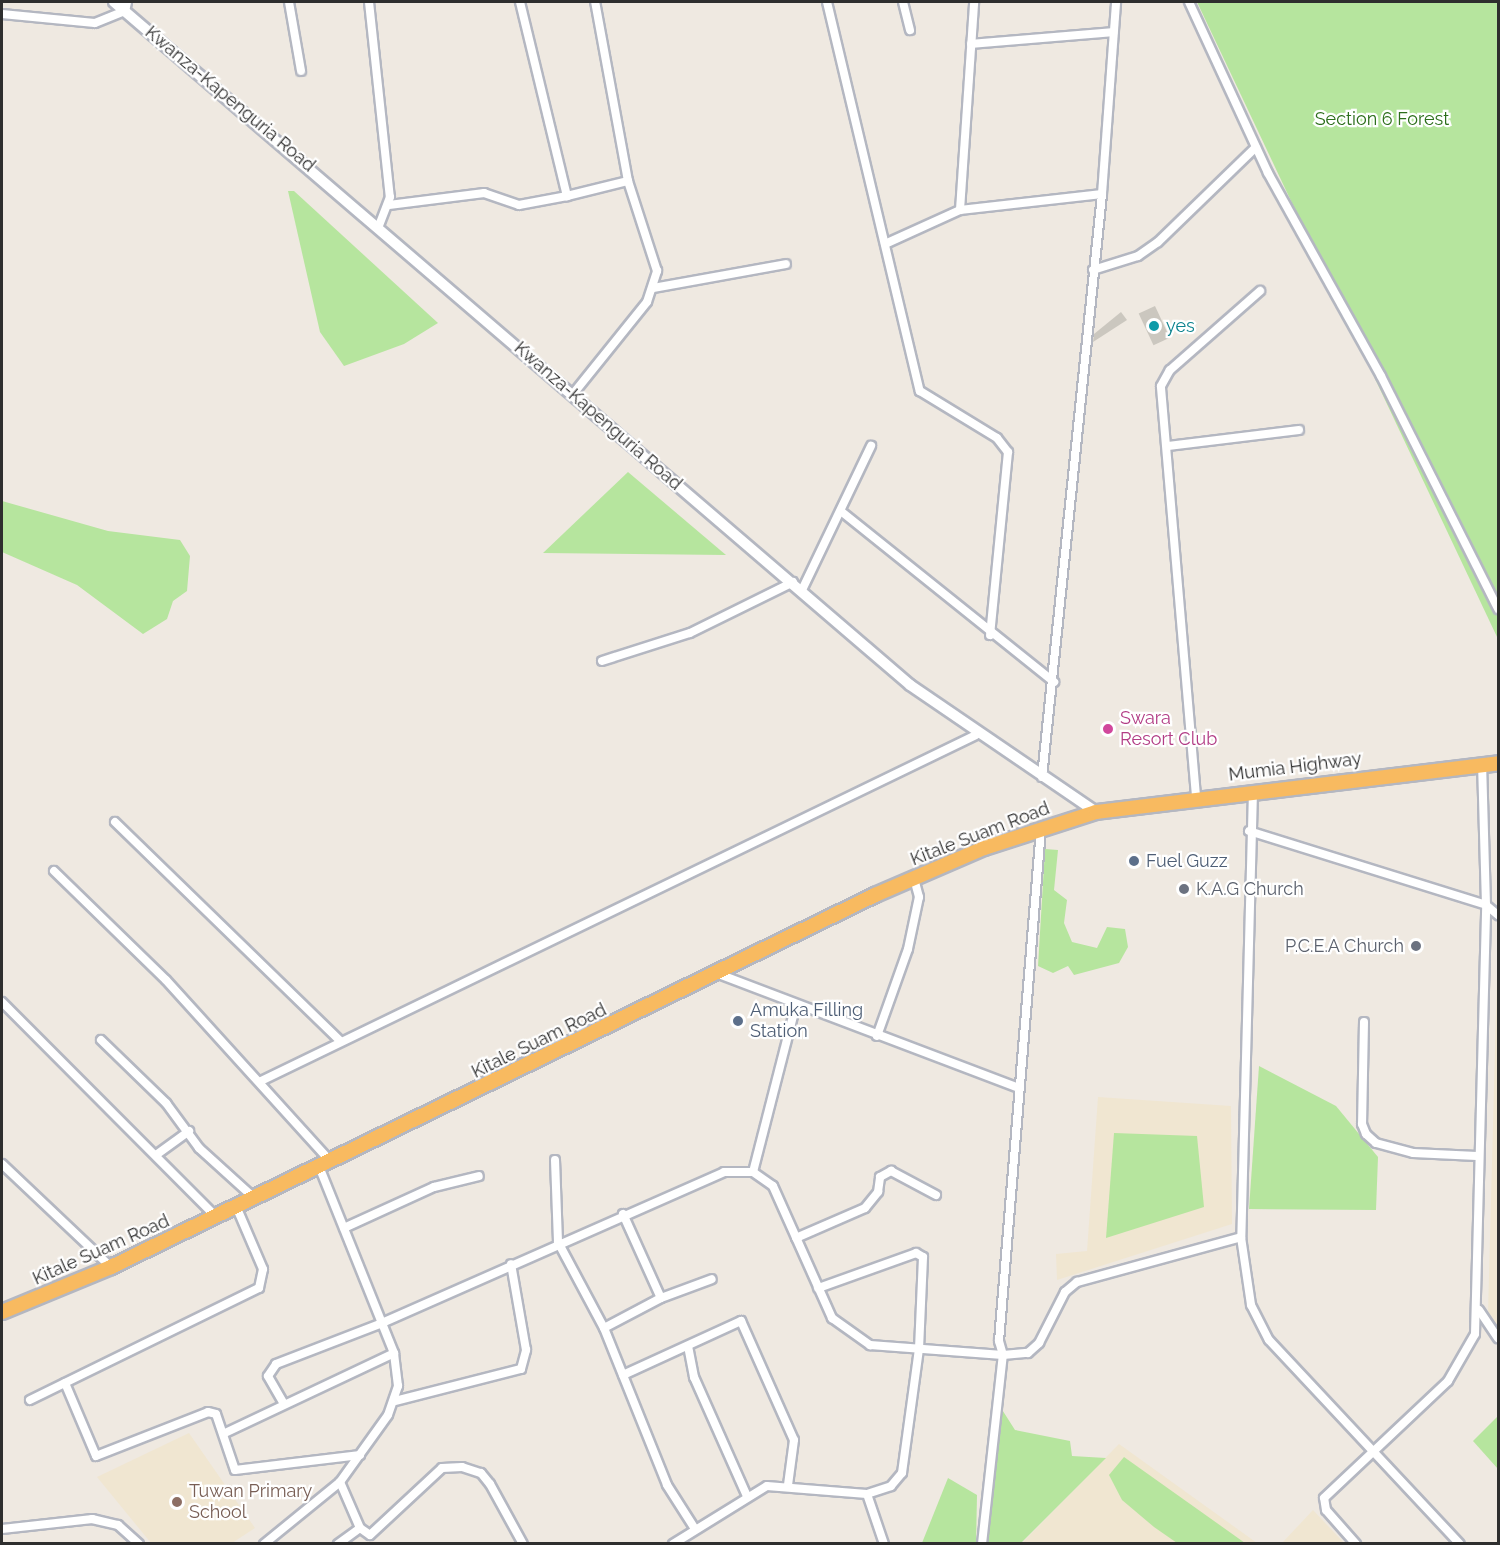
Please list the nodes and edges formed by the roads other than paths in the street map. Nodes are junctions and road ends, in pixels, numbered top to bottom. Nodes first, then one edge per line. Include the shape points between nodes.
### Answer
1 (114, 2) edge
2 (289, 2) edge
3 (369, 2) edge
4 (520, 2) edge
5 (595, 2) edge
6 (826, 2) edge
7 (903, 2) edge
8 (974, 2) edge
9 (1116, 2) edge
10 (1189, 2) edge
11 (126, 6) edge
12 (2, 14) edge
13 (910, 30) dead end
14 (1113, 32) junction
15 (971, 44) junction
16 (301, 71) dead end
17 (1256, 147) junction
18 (628, 181) junction
19 (1102, 194) junction
20 (567, 196) junction
21 (388, 205) junction
22 (960, 210) junction
23 (379, 226) junction
24 (885, 244) junction
25 (786, 264) dead end
26 (1093, 270) junction
27 (653, 288) junction
28 (1260, 291) dead end
29 (573, 394) junction
30 (1299, 430) dead end
31 (871, 446) dead end
32 (1168, 446) junction
33 (842, 512) junction
34 (794, 582) junction
35 (802, 590) junction
36 (1498, 609) edge
37 (990, 635) junction
38 (602, 661) dead end
39 (1054, 682) junction
40 (976, 735) junction
41 (1498, 763) edge
42 (1482, 765) junction
43 (1042, 777) junction
44 (1252, 791) junction
45 (1196, 796) junction
46 (1096, 812) junction
47 (115, 822) dead end
48 (1041, 828) junction
49 (1249, 831) junction
50 (54, 871) dead end
51 (914, 878) junction
52 (1486, 904) junction
53 (1498, 915) edge
54 (716, 973) junction
55 (2, 1002) edge
56 (796, 1005) junction
57 (1364, 1022) dead end
58 (877, 1036) junction
59 (101, 1040) dead end
60 (340, 1041) junction
61 (261, 1081) junction
62 (1019, 1088) junction
63 (189, 1131) junction
64 (156, 1155) junction
65 (1477, 1156) junction
66 (555, 1160) dead end
67 (324, 1163) junction
68 (2, 1164) edge
69 (753, 1172) junction
70 (478, 1176) dead end
71 (936, 1195) dead end
72 (253, 1197) junction
73 (236, 1206) junction
74 (623, 1214) junction
75 (215, 1215) junction
76 (344, 1228) junction
77 (1240, 1237) junction
78 (796, 1238) junction
79 (558, 1242) junction
80 (511, 1264) junction
81 (111, 1267) junction
82 (712, 1279) dead end
83 (818, 1288) junction
84 (661, 1298) junction
85 (1479, 1310) junction
86 (2, 1312) edge
87 (382, 1323) junction
88 (604, 1328) junction
89 (1498, 1338) edge
90 (688, 1346) junction
91 (919, 1349) junction
92 (394, 1353) junction
93 (1003, 1355) junction
94 (623, 1375) junction
95 (65, 1383) junction
96 (30, 1400) dead end
97 (394, 1401) junction
98 (284, 1404) junction
99 (225, 1433) junction
100 (1373, 1448) junction
101 (360, 1455) junction
102 (340, 1482) junction
103 (788, 1485) junction
104 (867, 1494) junction
105 (747, 1496) junction
106 (360, 1528) junction
107 (2, 1529) edge
108 (695, 1529) junction
109 (139, 1544) edge
110 (264, 1544) edge
111 (338, 1544) edge
112 (523, 1544) edge
113 (673, 1544) edge
114 (884, 1544) edge
115 (982, 1544) edge
116 (1356, 1544) edge
117 (1460, 1544) edge

1 - 11 street, Kwanza-Kapenguria Road
2 - 16 street
3 - 21 street
4 - 20 street
5 - 18 street
6 - 24 street
7 - 13 street
8 - 15 street
9 - 14 street
10 - 17 street
11 - 12 street via 94,23
11 - 23 street, Kwanza-Kapenguria Road
14 - 15 street
14 - 19 street
15 - 22 street
17 - 26 street via 1158,242 1138,256
17 - 36 street via 1382,376
18 - 20 street
18 - 27 street via 657,272
19 - 22 street
19 - 26 street
20 - 21 street via 519,205 484,193
21 - 23 street
22 - 24 street
23 - 29 street, Kwanza-Kapenguria Road
24 - 37 street via 920,391 997,438 1008,452
25 - 27 street
26 - 39 street
27 - 29 street
28 - 32 street via 1163,378
29 - 34 street, Kwanza-Kapenguria Road
30 - 32 street
31 - 33 street
32 - 45 street
33 - 35 street
33 - 37 street
34 - 35 street, Kwanza-Kapenguria Road
34 - 38 street via 690,633
35 - 40 street, Kwanza-Kapenguria Road via 910,686
37 - 39 street
39 - 43 street
40 - 43 street, Kwanza-Kapenguria Road
40 - 60 street
41 - 42 highway, Mumia Highway
42 - 44 highway, Mumia Highway
42 - 52 street
43 - 46 street, Kwanza-Kapenguria Road
44 - 45 highway, Mumia Highway
44 - 49 street
45 - 46 highway, Mumia Highway
46 - 48 highway, Kitale Suam Road
47 - 60 street
48 - 51 highway, Kitale Suam Road
48 - 62 street
49 - 52 street
49 - 77 street
50 - 61 street
51 - 54 highway, Kitale Suam Road
51 - 58 street via 919,897 908,949
52 - 53 street
52 - 65 street
54 - 56 street
54 - 67 highway, Kitale Suam Road
55 - 64 street
56 - 58 street
56 - 69 street
57 - 65 street via 1362,1124 1366,1134 1376,1143 1413,1153
58 - 62 street
59 - 63 street
60 - 61 street
61 - 67 street
62 - 93 street via 999,1341
63 - 64 street
63 - 72 street via 200,1148
64 - 75 street
65 - 85 street
66 - 79 street
67 - 72 highway, Kitale Suam Road
67 - 76 street
68 - 81 street
69 - 74 street via 715,1174
69 - 78 street via 773,1186
70 - 76 street via 442,1184
71 - 78 street via 891,1171 880,1177 878,1192 865,1208
72 - 73 highway, Kitale Suam Road
73 - 75 highway, Kitale Suam Road
73 - 95 street via 263,1269 259,1288
74 - 79 street
74 - 84 street
75 - 81 highway, Kitale Suam Road
76 - 87 street
77 - 93 street via 1077,1282 1065,1292 1039,1343 1028,1353
77 - 100 street via 1251,1305 1269,1340
78 - 83 street
79 - 80 street
79 - 88 street
80 - 87 street
80 - 97 street via 526,1350 521,1370
81 - 86 highway, Kitale Suam Road
82 - 84 street
83 - 91 street via 832,1318 857,1340
83 - 91 street via 921,1254 925,1262
84 - 88 street
85 - 89 street
85 - 100 street via 1467,1355 1448,1381
87 - 92 street
87 - 98 street via 276,1364 268,1376
88 - 94 street
90 - 94 street
90 - 103 street via 741,1321 746,1327 794,1440
90 - 105 street via 694,1377
91 - 93 street
91 - 104 street via 902,1473 891,1486
92 - 97 street via 398,1386
92 - 98 street
93 - 115 street
94 - 108 street via 667,1485
95 - 96 street
95 - 99 street via 96,1456 201,1412 216,1414
97 - 101 street
98 - 99 street
99 - 101 street via 235,1470
100 - 116 street via 1323,1502
100 - 117 street
101 - 102 street
102 - 106 street
102 - 110 street
103 - 104 street
103 - 105 street via 766,1486
104 - 114 street
105 - 108 street
106 - 111 street
106 - 112 street via 370,1535 442,1468 462,1467 481,1473 490,1484
107 - 109 street via 92,1519 118,1525
108 - 113 street

